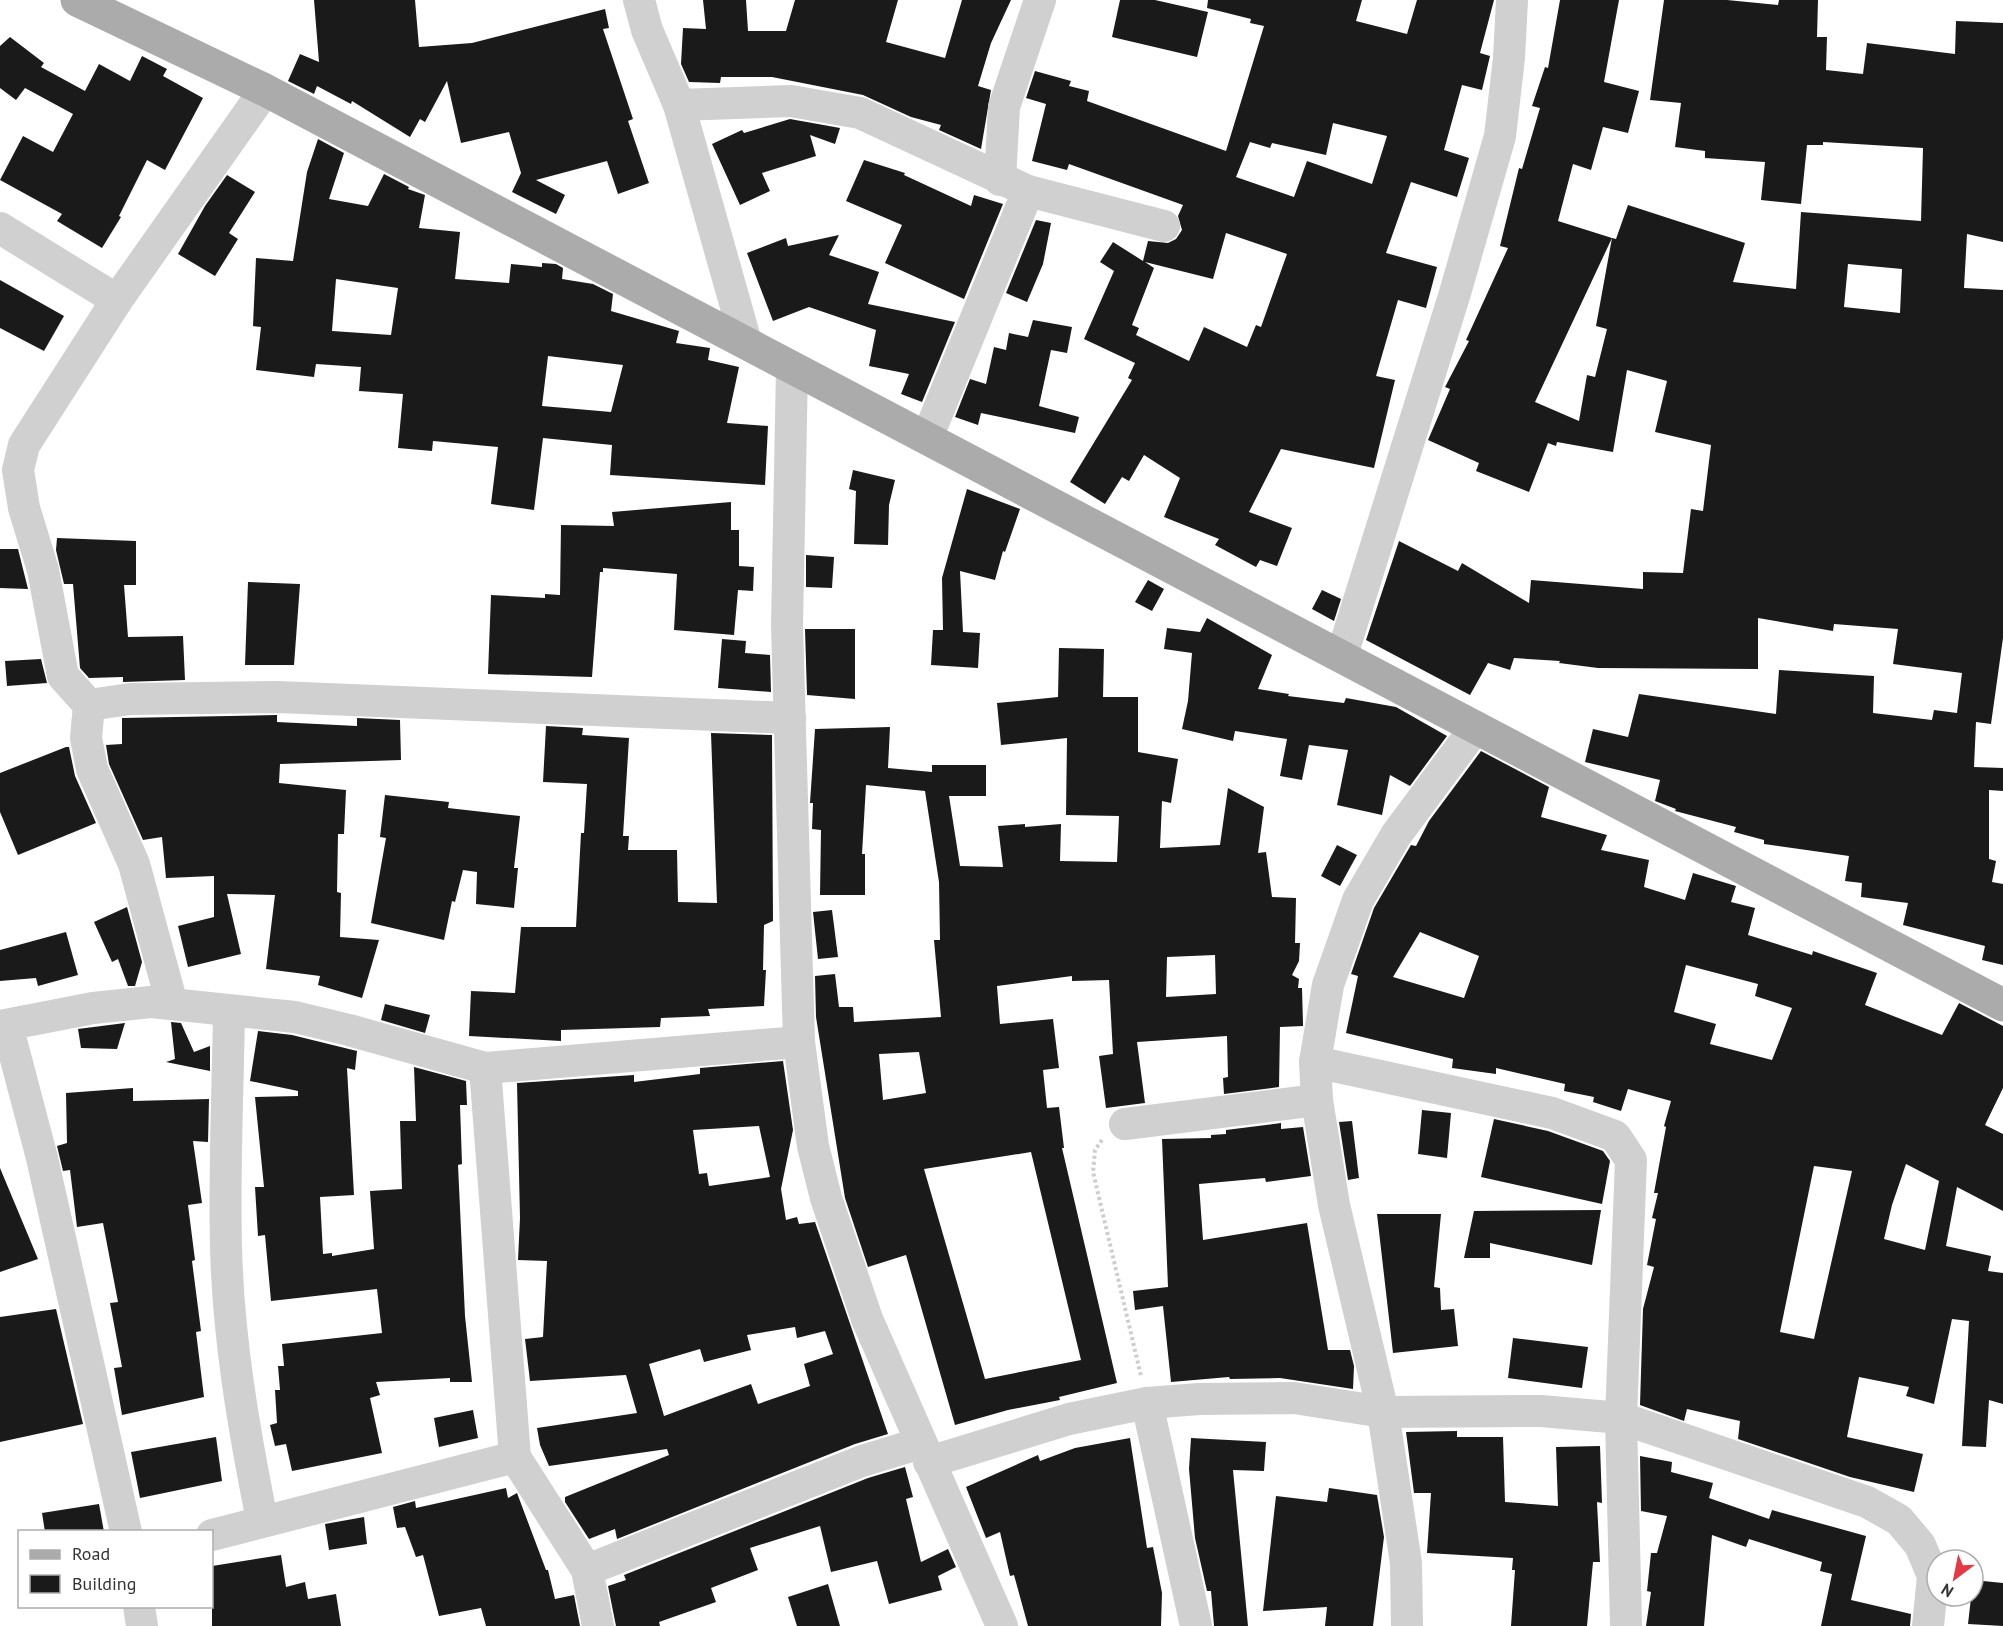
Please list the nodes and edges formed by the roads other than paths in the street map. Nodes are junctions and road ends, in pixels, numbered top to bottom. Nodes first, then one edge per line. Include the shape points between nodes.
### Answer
1 (77, 0) edge
2 (639, 0) edge
3 (1040, 0) edge
4 (1512, 0) edge
5 (265, 90) junction
6 (680, 105) junction
7 (1014, 186) junction
8 (1164, 226) dead end
9 (0, 228) edge
10 (117, 300) junction
11 (746, 342) junction
12 (792, 368) junction
13 (927, 438) junction
14 (1342, 655) junction
15 (88, 705) junction
16 (790, 718) junction
17 (1476, 727) junction
18 (172, 1004) junction
19 (2003, 1005) edge
20 (228, 1010) junction
21 (3, 1026) edge
22 (799, 1042) junction
23 (1315, 1062) junction
24 (485, 1068) junction
25 (1317, 1100) junction
26 (1125, 1124) road end
27 (1147, 1403) junction
28 (1383, 1412) junction
29 (1621, 1418) junction
30 (925, 1452) junction
31 (515, 1456) junction
32 (262, 1521) junction
33 (126, 1530) edge
34 (213, 1535) edge
35 (587, 1570) junction
36 (139, 1608) edge
37 (142, 1626) edge
38 (598, 1626) edge
39 (1002, 1626) edge
40 (1196, 1626) edge
41 (1407, 1626) edge
42 (1626, 1626) edge
43 (1928, 1626) edge

1 - 5 main road
2 - 6 street via 647,30
3 - 7 street via 1004,107
4 - 14 street via 1500,136
5 - 10 street
5 - 11 main road
6 - 7 street via 791,101 860,114
6 - 11 street
7 - 8 street
7 - 13 street
9 - 10 street
10 - 15 street via 24,445 18,470 24,508 43,570 63,676
11 - 12 main road
12 - 13 main road
12 - 16 street via 787,626
13 - 14 main road
14 - 17 main road
15 - 16 street via 130,699 278,697
15 - 18 street via 86,738 92,769 134,864
16 - 22 street
17 - 19 main road
17 - 23 street via 1396,835 1358,900 1328,985
18 - 20 street
18 - 21 street via 151,1002 93,1008
20 - 24 street via 295,1017
20 - 32 street via 226,1247 234,1356
21 - 33 street via 42,1158
22 - 24 street
22 - 30 street via 813,1146 829,1208 867,1319
23 - 25 street
23 - 29 street via 1552,1113 1615,1136 1631,1160
24 - 31 street
25 - 26 street
25 - 28 street via 1334,1205
27 - 28 street via 1294,1398
27 - 30 street
27 - 40 street
28 - 29 street via 1541,1411
28 - 41 street via 1406,1563
29 - 42 street
29 - 43 street via 1866,1502 1899,1520 1920,1545 1933,1576
30 - 35 street via 862,1461
30 - 39 street
31 - 32 street
31 - 35 street
32 - 34 street
35 - 38 street
36 - 37 street

